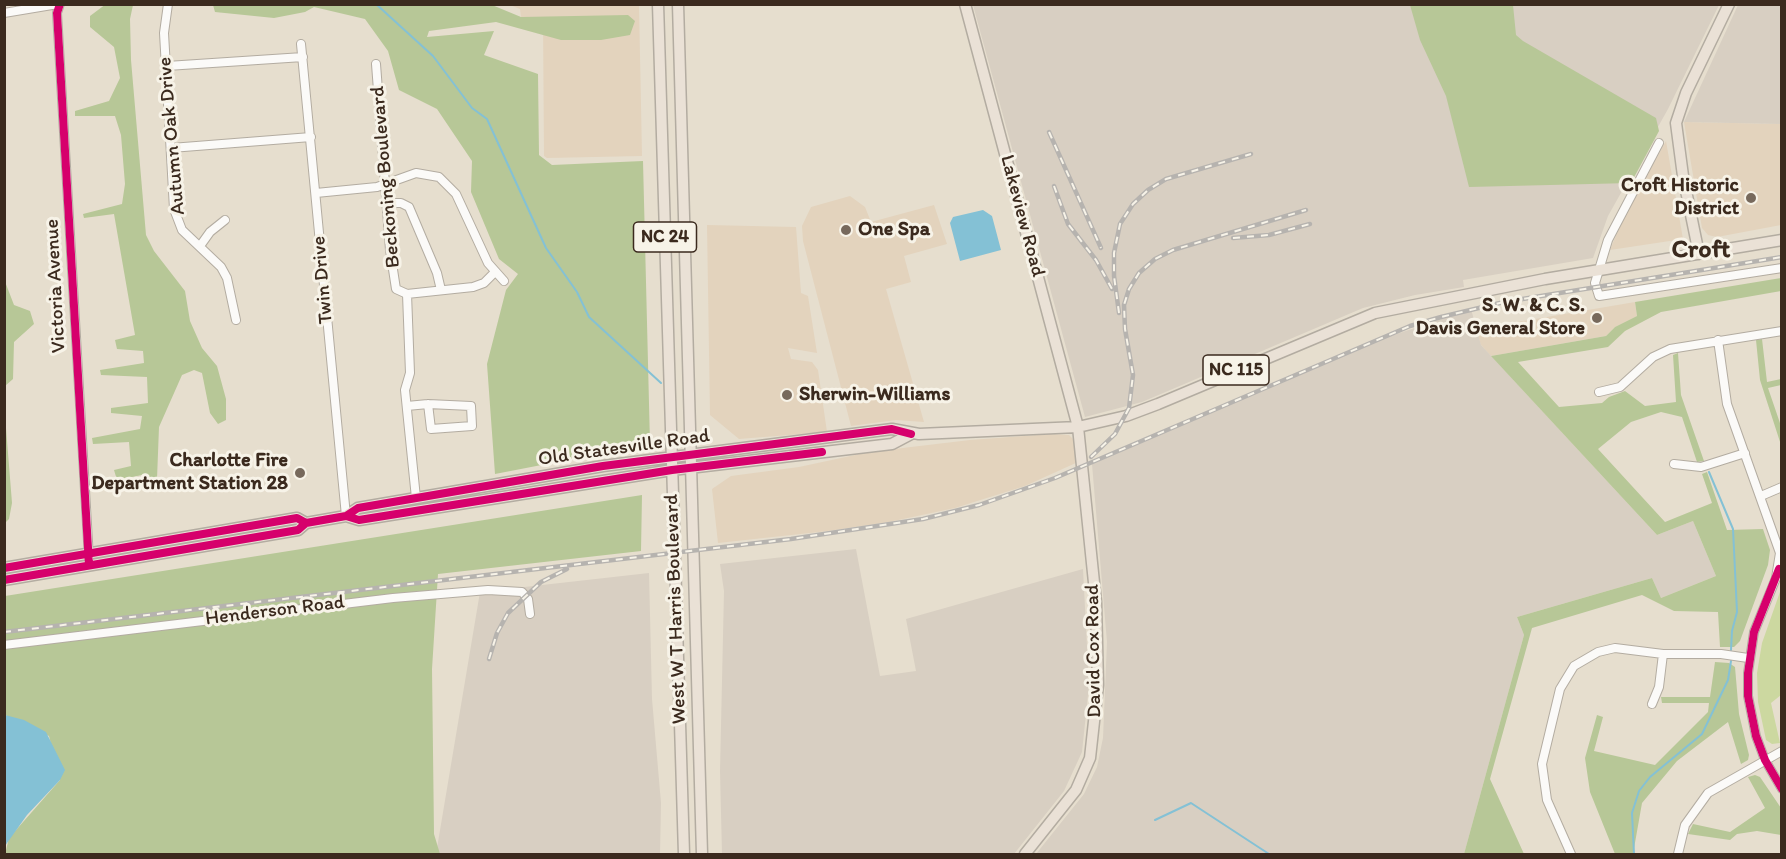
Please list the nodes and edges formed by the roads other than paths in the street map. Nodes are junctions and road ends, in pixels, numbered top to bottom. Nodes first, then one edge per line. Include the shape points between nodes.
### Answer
1 (59, 4) edge
2 (168, 4) edge
3 (658, 4) edge
4 (966, 4) edge
5 (1729, 4) edge
6 (677, 8) edge
7 (4, 13) edge
8 (302, 44) dead end
9 (303, 57) junction
10 (375, 64) dead end
11 (167, 66) junction
12 (311, 137) junction
13 (1659, 143) dead end
14 (171, 148) junction
15 (386, 184) junction
16 (316, 193) junction
17 (388, 203) junction
18 (225, 220) dead end
19 (1782, 240) edge
20 (200, 246) junction
21 (1699, 254) junction
22 (1782, 268) edge
23 (1598, 271) junction
24 (494, 273) junction
25 (504, 280) dead end
26 (441, 290) junction
27 (407, 294) junction
28 (236, 320) dead end
29 (1782, 331) edge
30 (1718, 340) junction
31 (1599, 392) dead end
32 (428, 404) junction
33 (407, 405) junction
34 (1078, 427) junction
35 (906, 433) junction
36 (1745, 453) junction
37 (691, 454) junction
38 (672, 457) junction
39 (775, 458) junction
40 (1674, 464) dead end
41 (691, 468) junction
42 (672, 470) junction
43 (1782, 488) edge
44 (1761, 496) junction
45 (416, 498) junction
46 (346, 516) junction
47 (89, 560) junction
48 (4, 568) edge
49 (4, 580) edge
50 (530, 614) dead end
51 (4, 645) edge
52 (1663, 654) junction
53 (1748, 658) junction
54 (1652, 704) dead end
55 (1782, 751) edge
56 (1765, 760) junction
57 (1782, 789) edge
58 (684, 855) edge
59 (702, 855) edge
60 (1025, 855) edge
61 (1571, 855) edge
62 (1678, 855) edge

1 - 7 street
1 - 47 street, Victoria Avenue
2 - 11 street, Autumn Oak Drive via 164,33
3 - 38 main road, West W T Harris Boulevard / NC 24
4 - 34 main road, Lakeview Road
5 - 21 main road via 1684,96 1676,123
6 - 37 main road, West W T Harris Boulevard / NC 24
8 - 9 street, Twin Drive
9 - 11 street
9 - 12 street, Twin Drive
10 - 15 street, Beckoning Boulevard
11 - 14 street, Autumn Oak Drive
12 - 14 street
12 - 16 street, Twin Drive
13 - 23 street via 1617,220
14 - 20 street, Autumn Oak Drive via 174,209 178,222
15 - 16 street
15 - 17 street, Beckoning Boulevard
15 - 24 street via 416,173 446,182 456,194
16 - 46 street, Twin Drive
17 - 26 street via 401,202 408,207
17 - 27 street, Beckoning Boulevard via 396,289
18 - 20 street
19 - 21 main road, Old Statesville Road / NC 115
20 - 28 street, Autumn Oak Drive via 227,278
21 - 23 main road, Old Statesville Road / NC 115
22 - 23 street via 1604,297 1597,294
23 - 34 main road, Old Statesville Road / NC 115 via 1375,313 1158,404
24 - 25 street
24 - 26 street via 473,287
26 - 27 street
27 - 33 street, Beckoning Boulevard
29 - 30 street
30 - 31 street via 1660,353 1620,387
30 - 36 street via 1727,404
32 - 32 street via 471,406 472,426 431,429
32 - 33 street
33 - 45 street, Beckoning Boulevard
34 - 35 main road, Old Statesville Road / NC 115
34 - 60 main road, David Cox Road via 1098,638 1095,737 1087,769 1076,790
35 - 37 main road, Old Statesville Road / NC 115 via 892,429
35 - 39 main road
35 - 39 main road, Old Statesville Road / NC 115 via 892,444
36 - 40 street via 1701,467
36 - 44 street
37 - 38 main road, Old Statesville Road / NC 115
37 - 41 main road, West W T Harris Boulevard / NC 24
38 - 42 main road, West W T Harris Boulevard / NC 24
38 - 45 main road, Old Statesville Road / NC 115
39 - 41 main road, Old Statesville Road / NC 115
41 - 42 main road, Old Statesville Road / NC 115
41 - 59 main road, West W T Harris Boulevard / NC 24
42 - 46 main road, Old Statesville Road / NC 115 via 359,520
42 - 58 main road, West W T Harris Boulevard / NC 24
43 - 44 street
44 - 53 street via 1778,542 1780,562
45 - 46 main road, Old Statesville Road / NC 115 via 358,508
46 - 47 main road, Old Statesville Road / NC 115 via 306,523 297,519
47 - 48 main road, Old Statesville Road / NC 115
47 - 49 main road, Old Statesville Road / NC 115
50 - 51 street, Henderson Road via 528,599 522,592 488,590
52 - 53 street
52 - 54 street via 1659,687
52 - 61 street via 1608,649 1579,661 1565,679 1547,738 1542,774 1548,800
53 - 56 street via 1751,717
55 - 56 street
56 - 57 street
56 - 62 street via 1721,784 1700,802 1685,825

